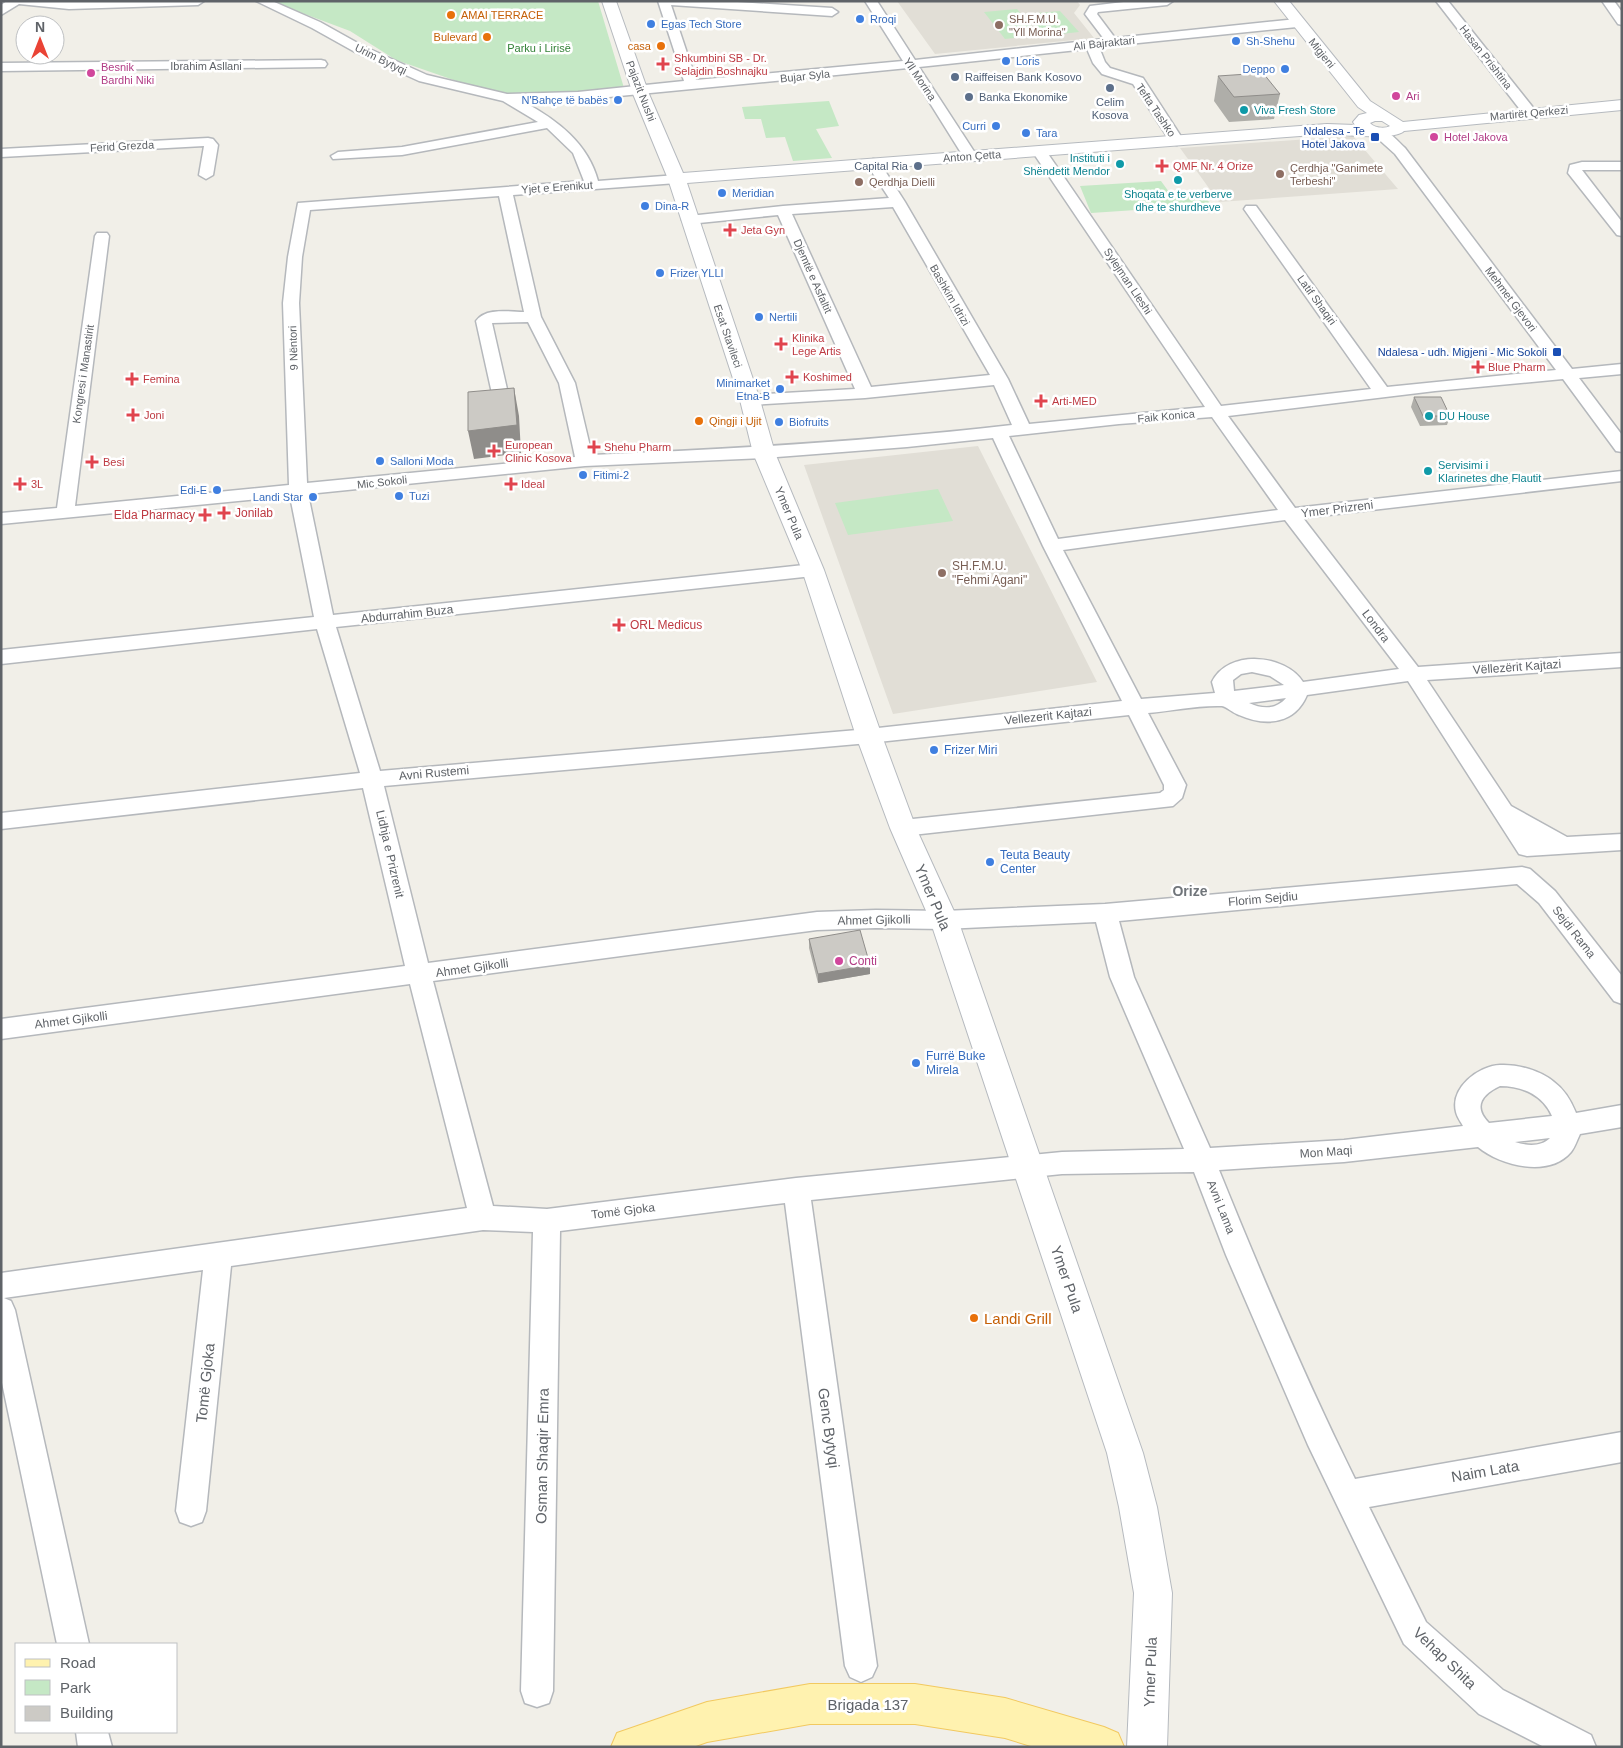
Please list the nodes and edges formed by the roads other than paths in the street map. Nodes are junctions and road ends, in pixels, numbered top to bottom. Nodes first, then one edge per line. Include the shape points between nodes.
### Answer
1 (15, 1) edge
2 (22, 1) edge
3 (198, 1) edge
4 (262, 1) edge
5 (609, 1) edge
6 (664, 1) edge
7 (871, 1) edge
8 (1167, 1) edge
9 (1281, 1) edge
10 (1442, 1) edge
11 (1608, 1) edge
12 (1, 11) edge
13 (832, 12) dead end
14 (1622, 21) edge
15 (1297, 23) junction
16 (1112, 42) junction
17 (1091, 44) junction
18 (321, 64) dead end
19 (910, 64) junction
20 (1, 67) edge
21 (691, 84) junction
22 (640, 90) junction
23 (507, 98) junction
24 (1622, 105) edge
25 (1530, 113) junction
26 (1379, 122) junction
27 (549, 124) junction
28 (1177, 141) junction
29 (1039, 151) junction
30 (1, 153) edge
31 (338, 156) dead end
32 (970, 156) junction
33 (873, 163) junction
34 (1622, 166) edge
35 (206, 175) dead end
36 (677, 179) junction
37 (592, 184) junction
38 (505, 191) junction
39 (898, 202) junction
40 (1251, 209) dead end
41 (784, 210) junction
42 (689, 220) junction
43 (1622, 232) edge
44 (102, 236) dead end
45 (533, 317) junction
46 (1622, 369) edge
47 (1568, 373) junction
48 (1000, 379) junction
49 (1382, 392) junction
50 (865, 393) junction
51 (501, 398) edge
52 (750, 400) junction
53 (1216, 411) junction
54 (1023, 430) junction
55 (999, 433) junction
56 (1622, 446) edge
57 (764, 453) junction
58 (586, 461) junction
59 (1622, 476) edge
60 (298, 491) junction
61 (65, 513) junction
62 (1290, 514) junction
63 (1, 520) edge
64 (1052, 546) junction
65 (813, 570) junction
66 (326, 622) junction
67 (1, 657) edge
68 (1622, 660) edge
69 (1413, 674) junction
70 (1296, 691) junction
71 (1228, 699) junction
72 (1135, 706) junction
73 (869, 736) junction
74 (372, 779) junction
75 (1501, 810) junction
76 (1, 821) edge
77 (903, 828) junction
78 (1622, 842) edge
79 (1563, 845) junction
80 (1522, 874) joint
81 (1105, 913) junction
82 (944, 920) junction
83 (419, 975) junction
84 (1622, 994) edge
85 (1, 1029) edge
86 (1622, 1116) edge
87 (1568, 1125) junction
88 (1482, 1135) junction
89 (1202, 1160) junction
90 (1029, 1166) junction
91 (796, 1190) junction
92 (483, 1218) junction
93 (547, 1221) junction
94 (218, 1256) junction
95 (1, 1286) edge
96 (1, 1310) edge
97 (1622, 1447) edge
98 (1349, 1495) junction
99 (191, 1511) dead end
100 (73, 1643) edge
101 (861, 1666) dead end
102 (537, 1691) dead end
103 (92, 1733) edge
104 (95, 1747) edge
105 (631, 1747) edge
106 (1104, 1747) edge
107 (1147, 1747) edge
108 (1579, 1747) edge

1 - 12 street
2 - 3 street via 69,5
4 - 23 street, Urim Bytyqi via 423,78
5 - 22 street, Pajazit Nushi
6 - 13 street
6 - 21 street
7 - 19 street, Yll Morina
8 - 16 street via 1094,9 1091,14
9 - 15 street, Migjeni
10 - 25 street, Hasan Prishtina
11 - 14 street
15 - 16 street, Ali Bajraktari
15 - 26 street, Migjeni
16 - 17 street, Ali Bajraktari
17 - 19 street, Ali Bajraktari
17 - 28 street, Tefta Tashko via 1106,71 1138,81
18 - 20 street, Ibrahim Asllani
19 - 21 street, Bujar Syla via 812,76
19 - 32 street, Yll Morina
21 - 22 street, Bujar Syla
22 - 23 street, Urim Bytyqi
22 - 36 street, Pajazit Nushi
23 - 27 street, Urim Bytyqi
24 - 25 street, Martirët Qerkezi
25 - 26 street, Martirët Qerkezi via 1437,122
26 - 28 street, Anton Çetta via 1327,130
26 - 47 street, Mehmet Gjevori
27 - 31 street via 402,151
27 - 37 street, Urim Bytyqi via 579,151
28 - 29 street, Anton Çetta
29 - 32 street, Anton Çetta
29 - 53 street, Sylejman Lleshi
30 - 35 street, Ferid Grezda via 208,142 211,145
32 - 33 street, Anton Çetta
33 - 36 street, Anton Çetta
33 - 39 street, Bashkim Idrizi
34 - 43 street via 1582,166 1575,168 1575,172
36 - 37 street, Yjet e Erenikut
36 - 42 street, Esat Stavileci
37 - 38 street, Yjet e Erenikut
38 - 45 street, Yjet e Erenikut
38 - 60 street, 9 Nëntori via 303,206 292,302
39 - 41 street
39 - 48 street, Bashkim Idrizi
40 - 49 street, Latif Shaqiri
41 - 42 street
41 - 50 street, Djemtë e Asfaltit
42 - 52 street, Esat Stavileci
44 - 61 street, Kongresi i Manastirit
45 - 51 street via 485,319
45 - 58 street, Yjet e Erenikut via 567,383
46 - 47 street, Faik Konica
47 - 49 street, Faik Konica
47 - 56 street, Mehmet Gjevori
48 - 50 street
48 - 54 street, Bashkim Idrizi
49 - 53 street, Faik Konica
50 - 52 street
52 - 57 street, Esat Stavileci
53 - 54 street, Faik Konica
53 - 62 street, Londra
54 - 55 street, Faik Konica
55 - 57 street, Faik Konica
55 - 64 street
57 - 58 street, Mic Sokoli
57 - 65 street, Ymer Pula
58 - 60 street, Mic Sokoli
59 - 62 street, Ymer Prizreni
60 - 61 street, Mic Sokoli
60 - 66 street, Lidhja e Prizrenit
61 - 63 street, Mic Sokoli
62 - 64 street, Ymer Prizreni
62 - 69 street, Londra
64 - 72 street
65 - 66 street, Abdurrahim Buza
65 - 73 street, Ymer Pula
66 - 67 street, Abdurrahim Buza
66 - 74 street, Lidhja e Prizrenit
68 - 69 street, Vëllezërit Kajtazi
69 - 70 street, Vellezerit Kajtazi
69 - 75 street, Londra
70 - 71 street, Vellezerit Kajtazi
70 - 71 street via 1286,675 1276,669 1252,664 1232,670 1225,676 1223,691
71 - 72 street, Vellezerit Kajtazi
72 - 73 street, Vellezerit Kajtazi
72 - 77 street via 1175,785 1174,793 1166,800
73 - 74 street, Avni Rustemi
73 - 77 street, Ymer Pula
74 - 76 street, Avni Rustemi
74 - 83 street, Lidhja e Prizrenit
75 - 79 street
75 - 79 street, Londra via 1527,848
77 - 82 street, Ymer Pula
78 - 79 street
80 - 81 street, Florim Sejdiu
80 - 84 street, Sejdi Rama via 1547,897
81 - 82 street, Florim Sejdiu
81 - 89 street, Avni Lama via 1122,977
82 - 83 street, Ahmet Gjikolli via 817,921
82 - 90 street, Ymer Pula
83 - 85 street, Ahmet Gjikolli
83 - 92 street, Lidhja e Prizrenit
86 - 87 street, Mon Maqi
87 - 88 street, Mon Maqi
87 - 88 street via 1565,1111 1544,1088 1513,1075 1498,1075 1484,1078 1468,1096 1472,1122
88 - 89 street, Mon Maqi via 1344,1151
89 - 90 street, Mon Maqi
89 - 98 street, Avni Lama via 1318,1435
90 - 91 street, Tomë Gjoka
90 - 107 street, Ymer Pula via 1125,1453 1138,1507 1153,1593
91 - 93 street, Tomë Gjoka
91 - 101 street, Genc Bytyqi
92 - 93 street, Tomë Gjoka
92 - 94 street, Tomë Gjoka
93 - 102 street, Osman Shaqir Emra
94 - 95 street, Tomë Gjoka
94 - 99 street, Tomë Gjoka
96 - 100 street
97 - 98 street, Naim Lata
98 - 108 street, Vehap Shita via 1415,1633 1491,1702
103 - 104 street
105 - 106 main road, Brigada 137 via 707,1722 810,1704 915,1704 1005,1718

